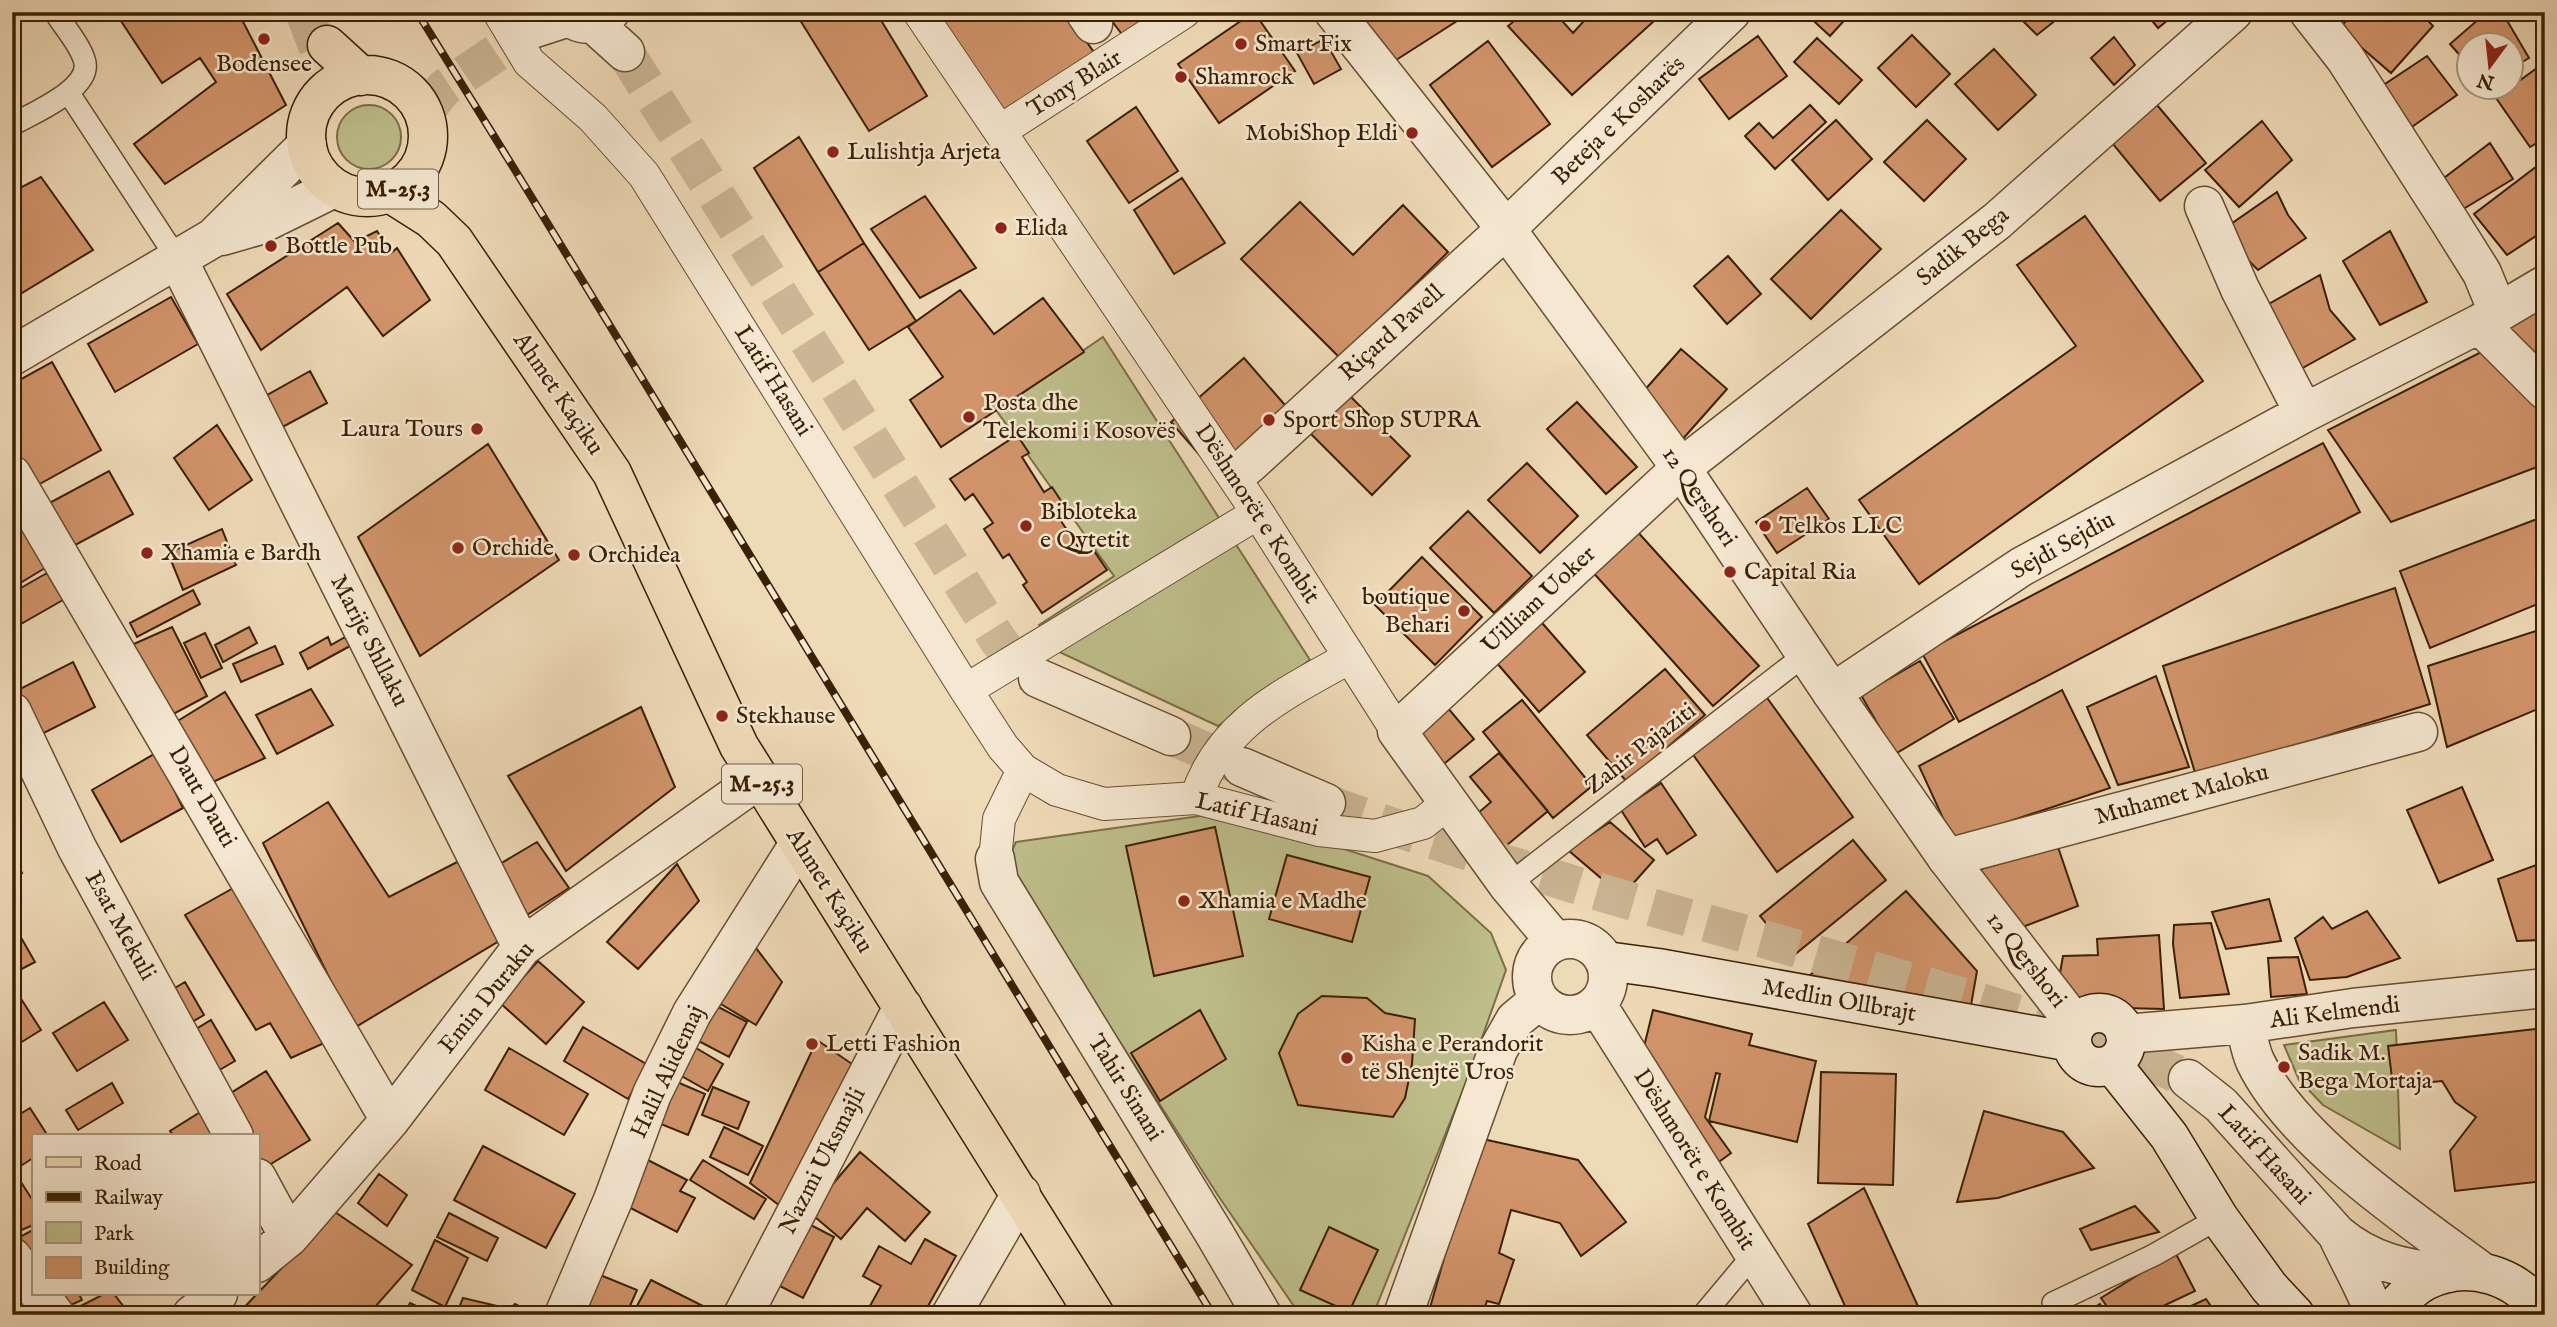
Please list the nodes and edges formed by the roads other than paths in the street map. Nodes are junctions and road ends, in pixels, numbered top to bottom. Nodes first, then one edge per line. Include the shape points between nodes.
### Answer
1 (55, 12) edge
2 (499, 12) edge
3 (919, 12) edge
4 (1184, 12) edge
5 (1334, 12) edge
6 (1731, 12) edge
7 (2233, 12) edge
8 (2309, 12) edge
9 (361, 76) junction
10 (326, 91) junction
11 (68, 92) junction
12 (12, 125) edge
13 (1000, 131) junction
14 (307, 145) junction
15 (427, 151) junction
16 (334, 188) junction
17 (390, 193) junction
18 (2204, 206) dead end
19 (1506, 229) junction
20 (213, 238) junction
21 (454, 241) junction
22 (178, 260) junction
23 (2545, 285) edge
24 (2488, 318) junction
25 (12, 356) edge
26 (2545, 390) edge
27 (2304, 413) junction
28 (1247, 466) dead end
29 (1681, 468) junction
30 (12, 475) edge
31 (1258, 513) junction
32 (1806, 654) junction
33 (1350, 657) junction
34 (1038, 678) tunnel mouth
35 (966, 690) junction
36 (1832, 693) junction
37 (12, 712) edge
38 (1397, 731) junction
39 (2418, 732) dead end
40 (1171, 736) tunnel mouth
41 (1242, 767) tunnel mouth
42 (1023, 770) junction
43 (759, 779) junction
44 (1196, 798) junction
45 (1326, 803) tunnel mouth
46 (1448, 803) junction
47 (799, 844) junction
48 (1947, 858) junction
49 (995, 859) joint
50 (1508, 885) junction
51 (1555, 941) junction
52 (522, 947) junction
53 (1606, 961) junction
54 (2545, 988) edge
55 (1539, 1000) junction
56 (1597, 1005) junction
57 (903, 1007) junction
58 (2245, 1024) junction
59 (2074, 1034) junction
60 (2118, 1049) junction
61 (2189, 1079) tunnel mouth
62 (390, 1120) junction
63 (233, 1134) edge
64 (259, 1182) edge
65 (1021, 1194) junction
66 (2219, 1218) junction
67 (2336, 1234) junction
68 (289, 1237) junction
69 (1754, 1254) junction
70 (12, 1257) edge
71 (259, 1261) edge
72 (2465, 1273) junction
73 (32, 1284) edge
74 (41, 1296) edge
75 (216, 1296) edge
76 (2053, 1303) dead end
77 (2539, 1304) edge
78 (2292, 1313) edge
79 (55, 1315) edge
80 (192, 1315) edge
81 (564, 1315) edge
82 (743, 1315) edge
83 (951, 1315) edge
84 (1094, 1315) edge
85 (1262, 1315) edge
86 (1403, 1315) edge
87 (1703, 1315) edge
88 (1793, 1315) edge
89 (2375, 1315) edge
90 (2389, 1315) edge

1 - 11 lane via 85,61 84,75
2 - 35 street, Latif Hasani via 529,62 593,118 644,175
3 - 13 street, Dëshmorët e Kombit
4 - 13 street, Tony Blair
5 - 19 street, 12 Qershori
6 - 19 street, Beteja e Kosharës
7 - 29 street, Sadik Bega via 1997,221
8 - 24 street via 2345,58 2482,273
9 - 10 main road
9 - 10 main road via 324,49
9 - 15 main road, Ahmet Kaçiku / M-25.3 via 392,81 416,100 429,131
10 - 14 main road via 310,116
11 - 12 lane
11 - 22 lane
13 - 31 street, Dëshmorët e Kombit
14 - 16 main road, M-25.3 via 321,177
14 - 20 street
15 - 17 main road, M-25.3 via 407,183
15 - 21 main road, Ahmet Kaçiku / M-25.3 via 435,194
16 - 17 main road, M-25.3 via 352,196
16 - 20 street via 257,226
17 - 21 main road, Ahmet Kaçiku / M-25.3 via 431,219
18 - 27 street via 2240,289
19 - 28 street, Riçard Pavell
19 - 29 street, 12 Qershori
20 - 22 street
21 - 43 main road, Ahmet Kaçiku / M-25.3 via 611,473 739,746
22 - 25 street
22 - 52 street, Marije Shllaku
23 - 24 street, Sejdi Sejdiu
24 - 26 street
24 - 27 street, Sejdi Sejdiu
27 - 36 street, Sejdi Sejdiu via 2021,567
29 - 32 street, 12 Qershori
29 - 38 street, Uilliam Uoker
30 - 62 street, Daut Dauti
31 - 33 street, Dëshmorët e Kombit
31 - 35 street
32 - 36 street, 12 Qershori
32 - 50 lane, Zahir Pajaziti
33 - 38 street, Dëshmorët e Kombit
33 - 44 street via 1262,709 1225,742 1203,776
34 - 40 street
35 - 42 street, Latif Hasani
36 - 48 street, 12 Qershori
37 - 63 street, Esat Mekuli via 77,848
38 - 46 street, Dëshmorët e Kombit
39 - 48 street, Muhamet Maloku
41 - 45 street, Latif Hasani
42 - 44 street, Latif Hasani via 1058,790 1104,804
42 - 49 street via 999,819
43 - 47 main road, Ahmet Kaçiku / M-25.3
43 - 52 street, Emin Duraku
44 - 46 street, Latif Hasani via 1319,830 1375,836 1423,823
46 - 50 street, Dëshmorët e Kombit
47 - 57 main road, Ahmet Kaçiku / M-25.3
47 - 81 street, Halil Alidemaj via 692,1013 652,1094
48 - 59 street, 12 Qershori
49 - 85 street, Tahir Sinani via 999,882
50 - 51 street, Dëshmorët e Kombit
51 - 53 street via 1585,941
51 - 55 street via 1541,951 1533,967 1532,984
52 - 62 street, Emin Duraku
53 - 56 street via 1608,985
53 - 59 street, Medlin Ollbrajt
54 - 58 street, Ali Kelmendi
55 - 56 street via 1560,1014 1586,1013
55 - 86 street via 1515,1020 1498,1050
56 - 69 street, Dëshmorët e Kombit
57 - 65 main road, Ahmet Kaçiku / M-25.3
57 - 82 street, Nazmi Uksmajli
58 - 60 street, Ali Kelmendi
58 - 72 street via 2254,1059 2302,1126
59 - 60 street, 12 Qershori via 2079,1058 2087,1064 2104,1067
60 - 66 street
61 - 67 street, Latif Hasani via 2221,1105
62 - 68 street, Emin Duraku
64 - 68 street
65 - 83 street
65 - 84 main road, Ahmet Kaçiku / M-25.3
66 - 76 lane
66 - 78 street
67 - 72 street, Latif Hasani via 2356,1251 2390,1263
67 - 89 street, Latif Hasani
68 - 71 street, Emin Duraku
69 - 87 lane
69 - 88 street, Dëshmorët e Kombit
70 - 73 street
72 - 77 street via 2506,1280
72 - 90 street via 2424,1282
74 - 79 street
75 - 80 street

